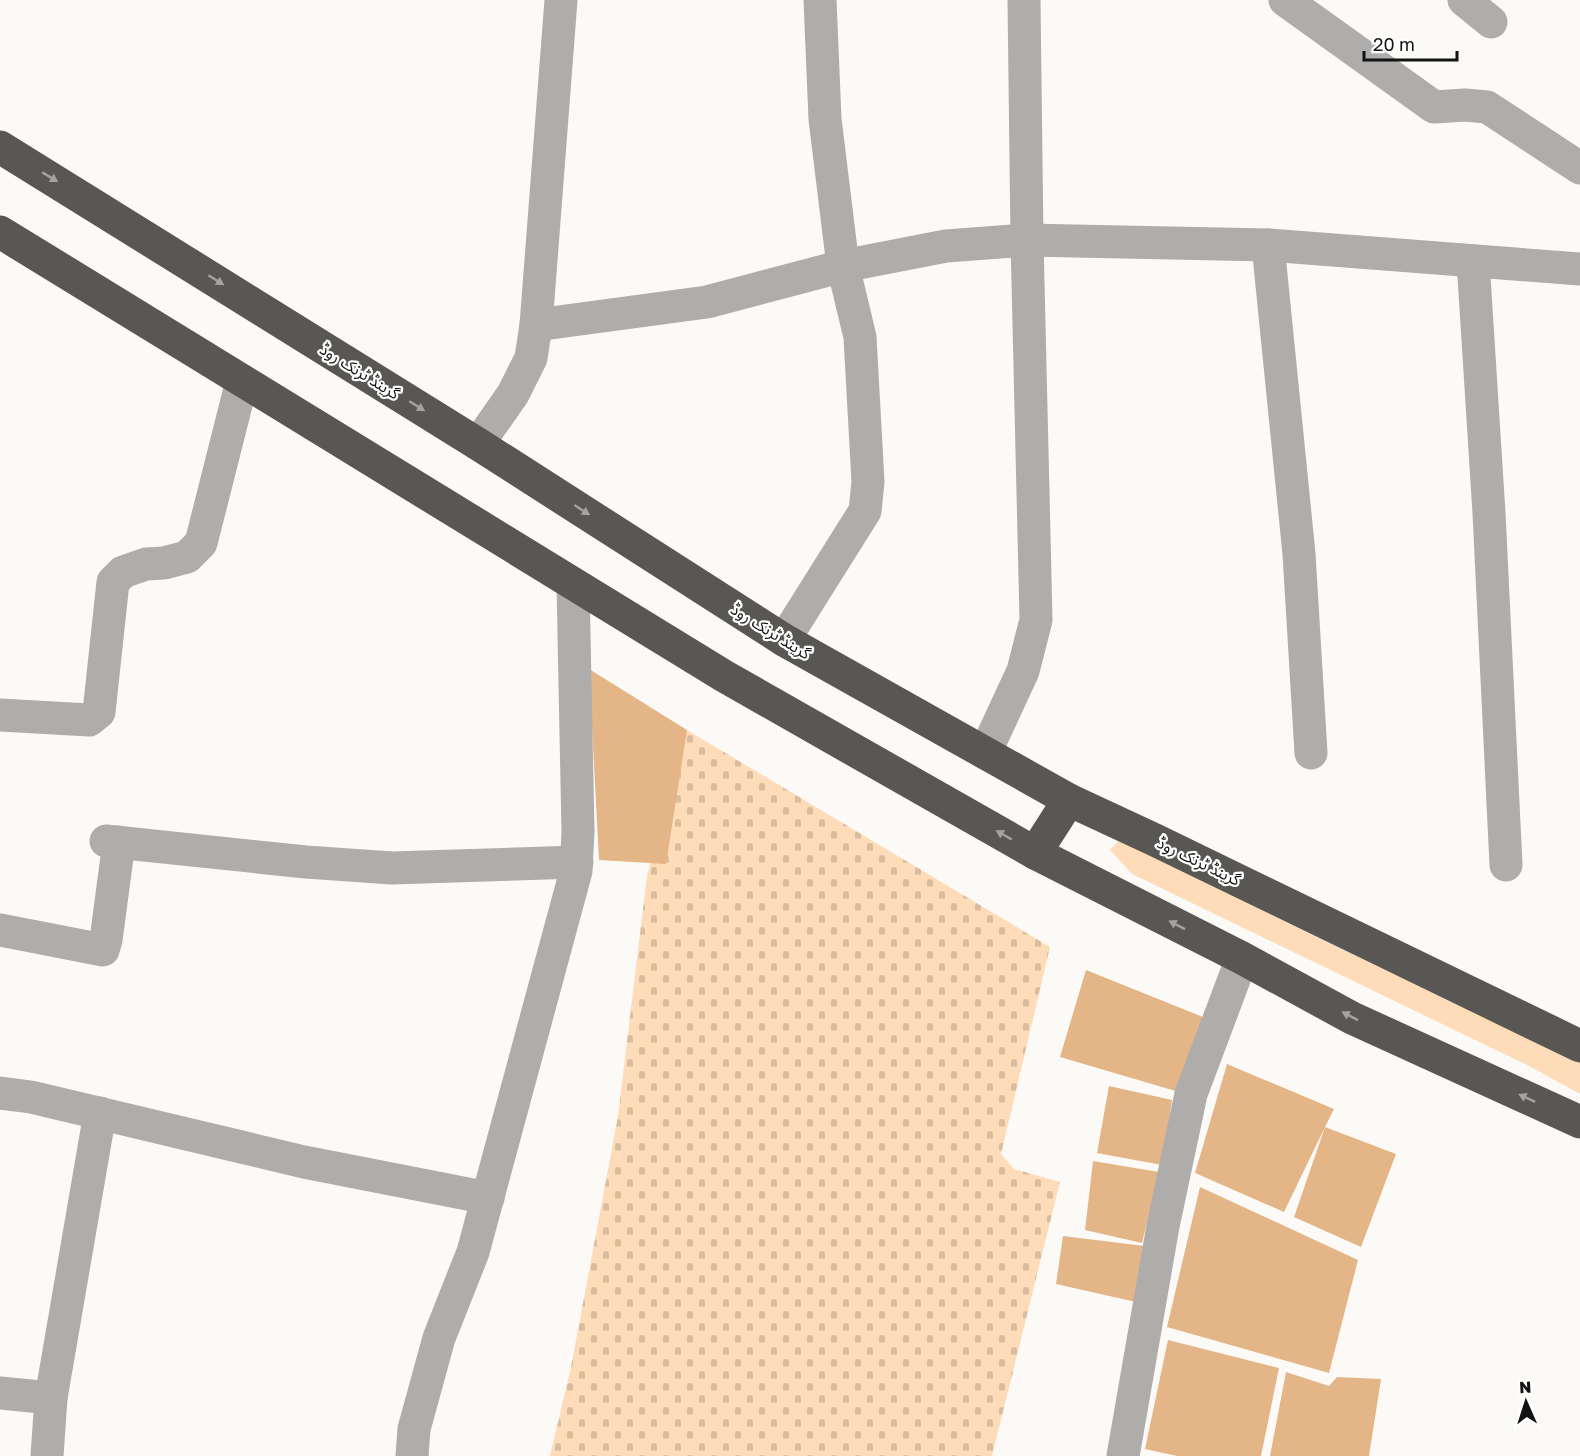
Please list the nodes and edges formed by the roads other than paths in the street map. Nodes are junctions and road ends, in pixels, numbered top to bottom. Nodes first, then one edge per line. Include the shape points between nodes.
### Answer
1 (561, 0) edge
2 (820, 0) edge
3 (1024, 0) edge
4 (1285, 0) edge
5 (1464, 0) edge
6 (1491, 22) dead end
7 (0, 147) edge
8 (1580, 168) edge
9 (0, 232) edge
10 (1027, 240) junction
11 (1268, 245) junction
12 (1473, 261) junction
13 (843, 267) junction
14 (1580, 269) edge
15 (536, 325) junction
16 (242, 381) junction
17 (478, 444) junction
18 (573, 584) junction
19 (784, 640) junction
20 (0, 715) edge
21 (985, 753) junction
22 (1311, 753) dead end
23 (1069, 800) junction
24 (1035, 853) junction
25 (577, 862) junction
26 (1506, 865) dead end
27 (0, 930) edge
28 (1242, 958) junction
29 (1580, 1046) edge
30 (0, 1093) edge
31 (100, 1113) junction
32 (1580, 1122) edge
33 (488, 1198) junction
34 (0, 1393) edge
35 (51, 1398) junction
36 (1127, 1455) edge
37 (47, 1456) edge
38 (412, 1456) edge

1 - 15 street
2 - 13 street via 825,119
3 - 10 street
4 - 8 street via 1434,106 1487,107
5 - 6 street
7 -> 17 highway, گرینڈ ٹرنک روڈ
9 - 16 highway
10 - 11 street
10 - 13 street via 946,246
10 - 21 street via 1036,620 1023,671
11 - 12 street
11 - 22 street via 1299,554
12 - 14 street
12 - 26 street
13 - 15 street via 707,302
13 - 19 street via 860,336 868,482 865,512
15 - 17 street via 531,358 513,394
16 - 18 highway
16 - 20 street via 201,543 187,557 123,572 113,582 99,712 89,720
17 -> 19 highway, گرینڈ ٹرنک روڈ
24 -> 18 highway via 724,676
18 - 25 street
19 - 21 highway, گرینڈ ٹرنک روڈ
21 - 23 highway, گرینڈ ٹرنک روڈ
23 - 24 highway
23 - 29 highway, گرینڈ ٹرنک روڈ
28 -> 24 highway
25 - 27 street via 392,868 112,842 103,950
25 - 33 street
32 -> 28 highway via 1352,1018
28 - 36 street via 1191,1094 1163,1227
30 - 31 street
31 - 33 street via 304,1162
31 - 35 street
33 - 38 street via 473,1252 439,1338 414,1429
34 - 35 street
35 - 37 street

